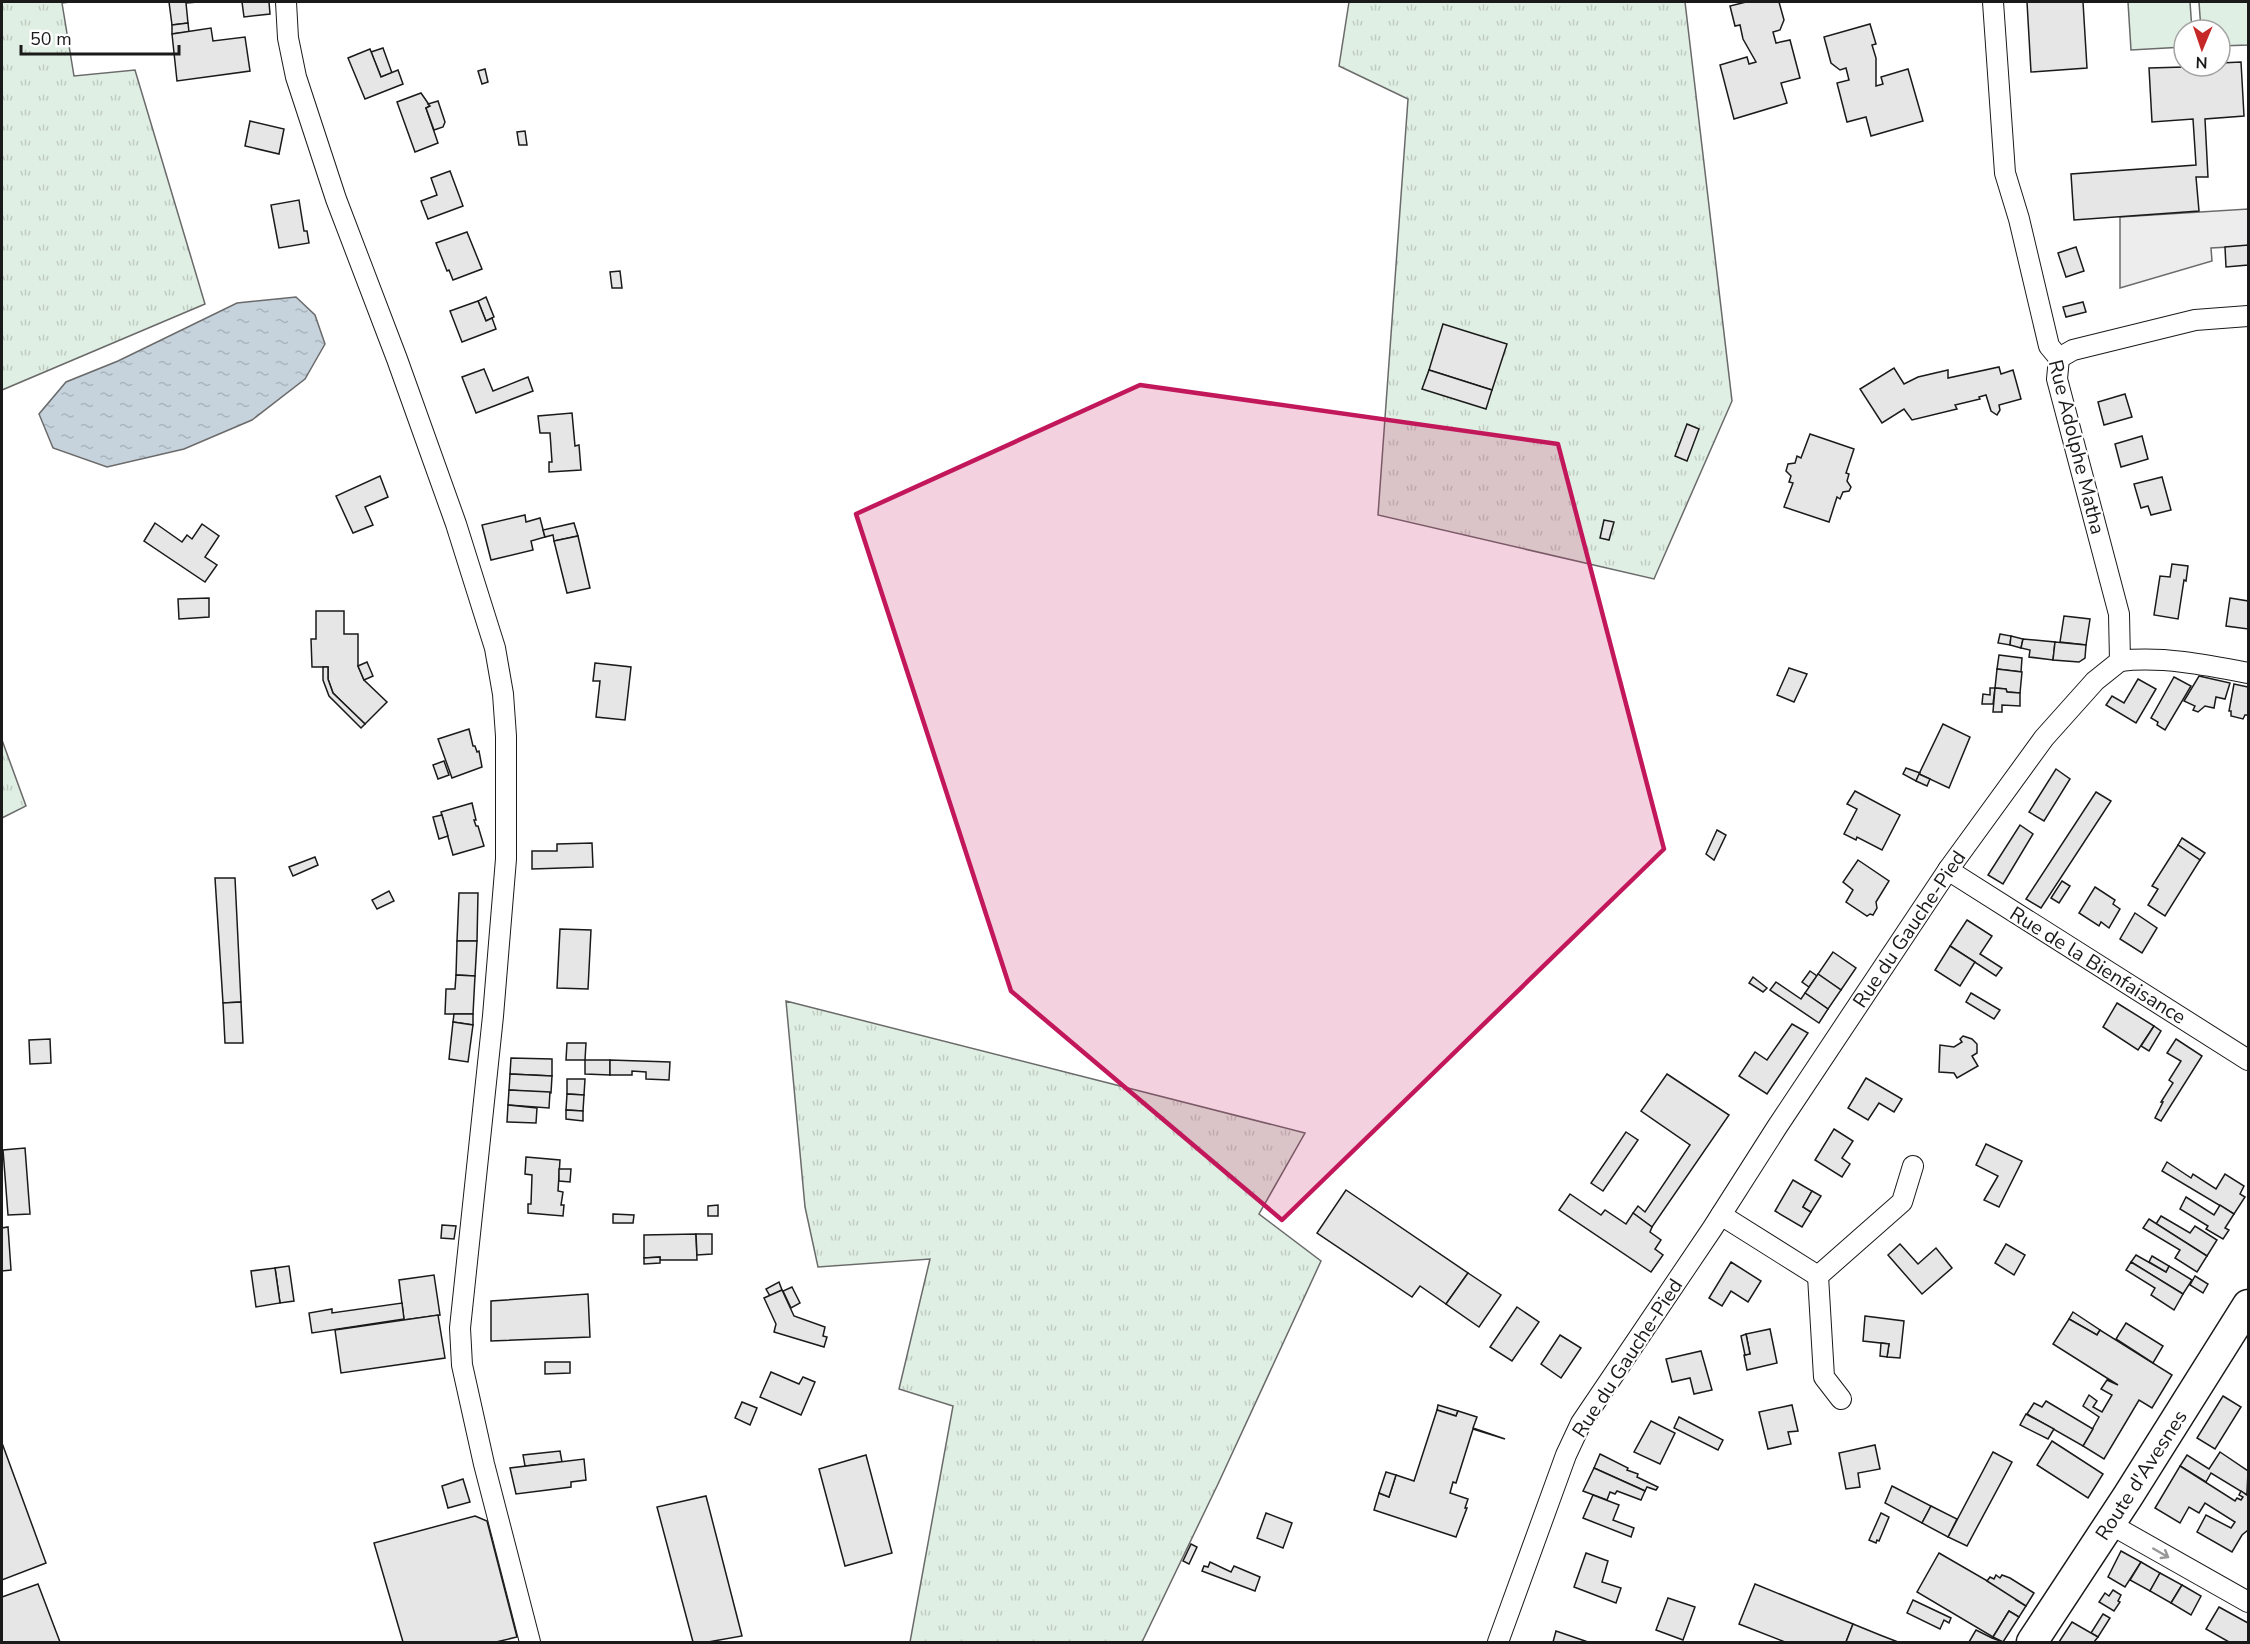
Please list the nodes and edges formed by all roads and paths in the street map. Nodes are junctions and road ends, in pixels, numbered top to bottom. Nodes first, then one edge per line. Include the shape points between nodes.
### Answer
1 (286, 2) edge
2 (1993, 2) edge
3 (2248, 316) edge
4 (2059, 358) junction
5 (2120, 661) junction
6 (2248, 673) edge
7 (1948, 870) junction
8 (2248, 1060) edge
9 (1913, 1166) dead end
10 (1721, 1215) junction
11 (1818, 1276) junction
12 (2248, 1305) edge
13 (1841, 1399) dead end
14 (2110, 1524) junction
15 (2248, 1602) edge
16 (530, 1642) edge
17 (1498, 1642) edge
18 (2032, 1642) edge

1 - 16 street via 296,78 456,524 495,648 503,694 507,859 460,1328 462,1365 484,1464
2 - 4 street, Rue Adolphe Matha via 2005,173 2049,346
3 - 4 street via 2195,320 2073,350
4 - 5 street, Rue Adolphe Matha via 2056,379 2119,614
5 - 6 street via 2138,659
5 - 7 street, Rue du Gauche-Pied via 2095,681 2044,738
7 - 8 street, Rue de la Bienfaisance
7 - 10 street, Rue du Gauche-Pied
9 - 11 street via 1902,1202
10 - 11 street
10 - 17 street, Rue du Gauche-Pied via 1581,1423
11 - 13 street via 1824,1377
12 - 14 main road, Route d'Avesnes
14 -> 15 street
14 - 18 main road, Route d'Avesnes

